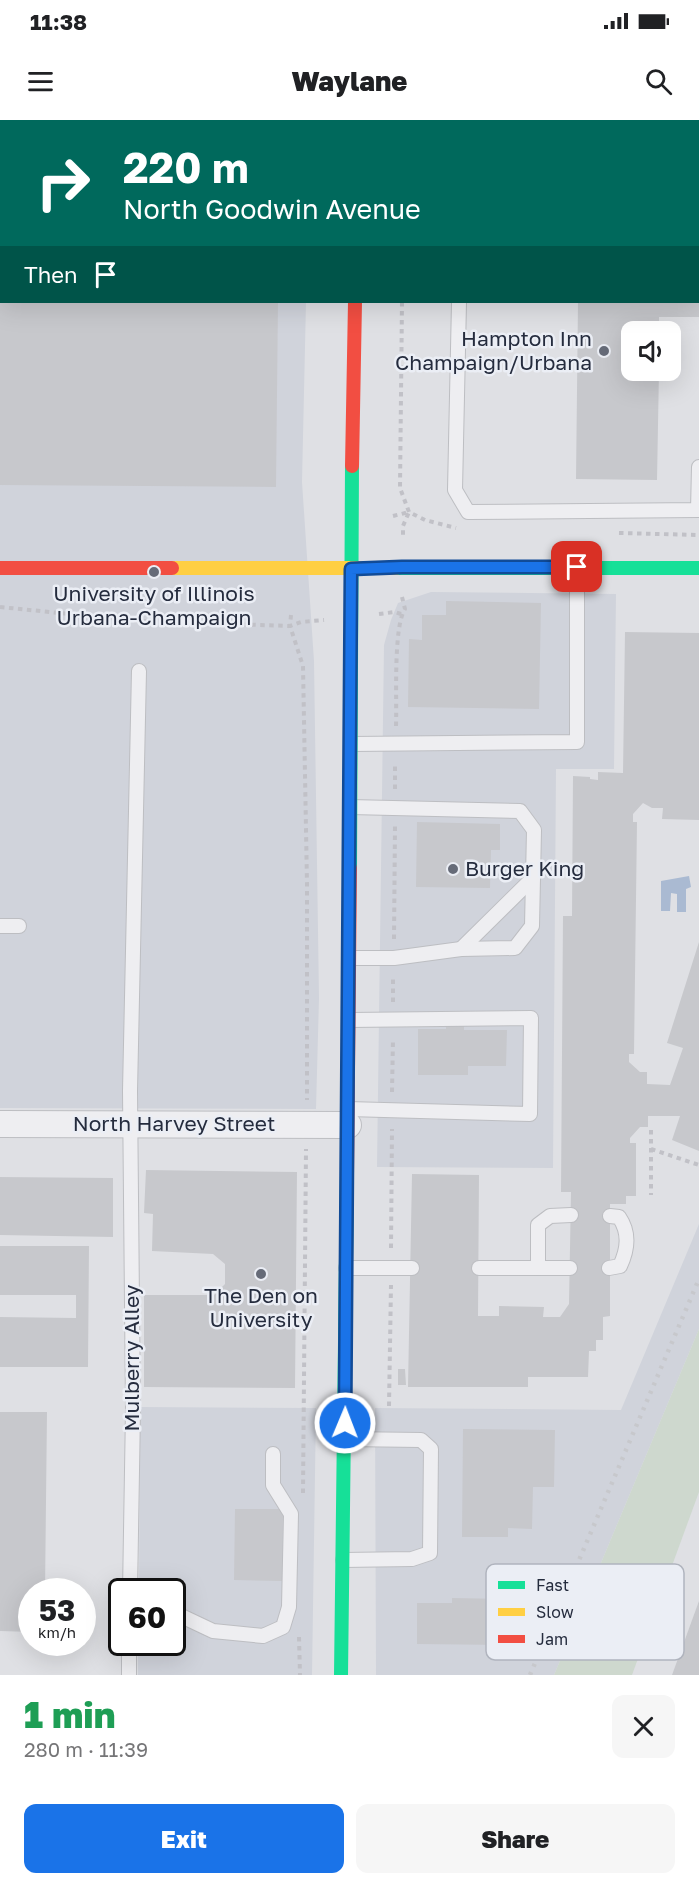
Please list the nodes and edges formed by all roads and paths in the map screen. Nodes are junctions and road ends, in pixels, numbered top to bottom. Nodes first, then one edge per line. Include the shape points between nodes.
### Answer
1 (355, 303) edge
2 (402, 303) edge
3 (459, 303) edge
4 (699, 467) edge
5 (409, 512) junction
6 (393, 516) dead end
7 (403, 526) dead end
8 (465, 529) dead end
9 (616, 533) dead end
10 (699, 535) edge
11 (577, 567) junction
12 (0, 568) edge
13 (699, 568) edge
14 (351, 569) junction
15 (402, 600) dead end
16 (0, 607) edge
17 (395, 612) dead end
18 (402, 614) junction
19 (291, 615) dead end
20 (301, 622) dead end
21 (291, 626) junction
22 (139, 671) dead end
23 (396, 725) dead end
24 (351, 744) junction
25 (395, 759) dead end
26 (395, 789) dead end
27 (350, 807) junction
28 (395, 825) dead end
29 (533, 878) junction
30 (0, 926) edge
31 (19, 927) dead end
32 (394, 942) dead end
33 (461, 949) junction
34 (349, 958) junction
35 (393, 975) dead end
36 (393, 1000) dead end
37 (349, 1020) junction
38 (393, 1030) dead end
39 (392, 1094) dead end
40 (307, 1099) dead end
41 (348, 1117) junction
42 (0, 1124) edge
43 (130, 1124) junction
44 (651, 1130) dead end
45 (392, 1135) dead end
46 (306, 1145) dead end
47 (651, 1149) junction
48 (699, 1165) edge
49 (651, 1195) dead end
50 (571, 1215) dead end
51 (610, 1216) dead end
52 (391, 1240) dead end
53 (346, 1268) junction
54 (412, 1268) dead end
55 (479, 1268) dead end
56 (538, 1268) junction
57 (570, 1268) dead end
58 (609, 1268) dead end
59 (391, 1283) dead end
60 (389, 1406) dead end
61 (345, 1439) junction
62 (273, 1454) dead end
63 (303, 1476) dead end
64 (343, 1560) junction
65 (130, 1578) edge
66 (186, 1618) edge
67 (129, 1656) edge
68 (299, 1657) dead end
69 (129, 1675) edge
70 (300, 1675) edge
71 (341, 1675) edge

1 - 14 main road
2 - 5 path via 400,488
3 - 4 lane via 455,490 468,512 698,510
5 - 6 path
5 - 7 path
5 - 8 path via 425,520
9 - 10 path
11 - 13 main road
11 - 14 main road
11 - 24 lane via 578,742
12 - 14 main road
14 - 24 main road
15 - 18 path
16 - 21 path via 139,621
17 - 18 path
18 - 23 path
19 - 21 path
20 - 21 path
21 - 40 path via 303,666
22 - 43 lane, Mulberry Alley
24 - 27 main road
25 - 26 path
27 - 29 lane via 520,811 534,830
27 - 34 main road
28 - 32 path
29 - 33 lane
29 - 33 lane via 532,926 515,948
30 - 31 lane
33 - 34 lane via 394,958
34 - 37 main road
35 - 36 path
37 - 41 main road
37 - 41 lane via 531,1018 530,1114
38 - 39 path
41 - 43 street, North Harvey Street
41 - 53 main road
42 - 43 street, North Harvey Street
43 - 65 lane, Mulberry Alley
44 - 47 path
45 - 52 path
46 - 63 path
47 - 48 path
47 - 49 path
50 - 56 lane via 550,1215 538,1225
51 - 58 lane via 619,1217 627,1240 620,1266
53 - 54 lane
53 - 61 main road
55 - 56 lane
56 - 57 lane
59 - 60 path
61 - 64 main road
61 - 64 lane via 421,1440 431,1449 430,1553 412,1559
62 - 66 lane via 273,1485 291,1514 289,1607 283,1627 263,1636 213,1631
64 - 71 main road
67 - 69 lane
68 - 70 path

